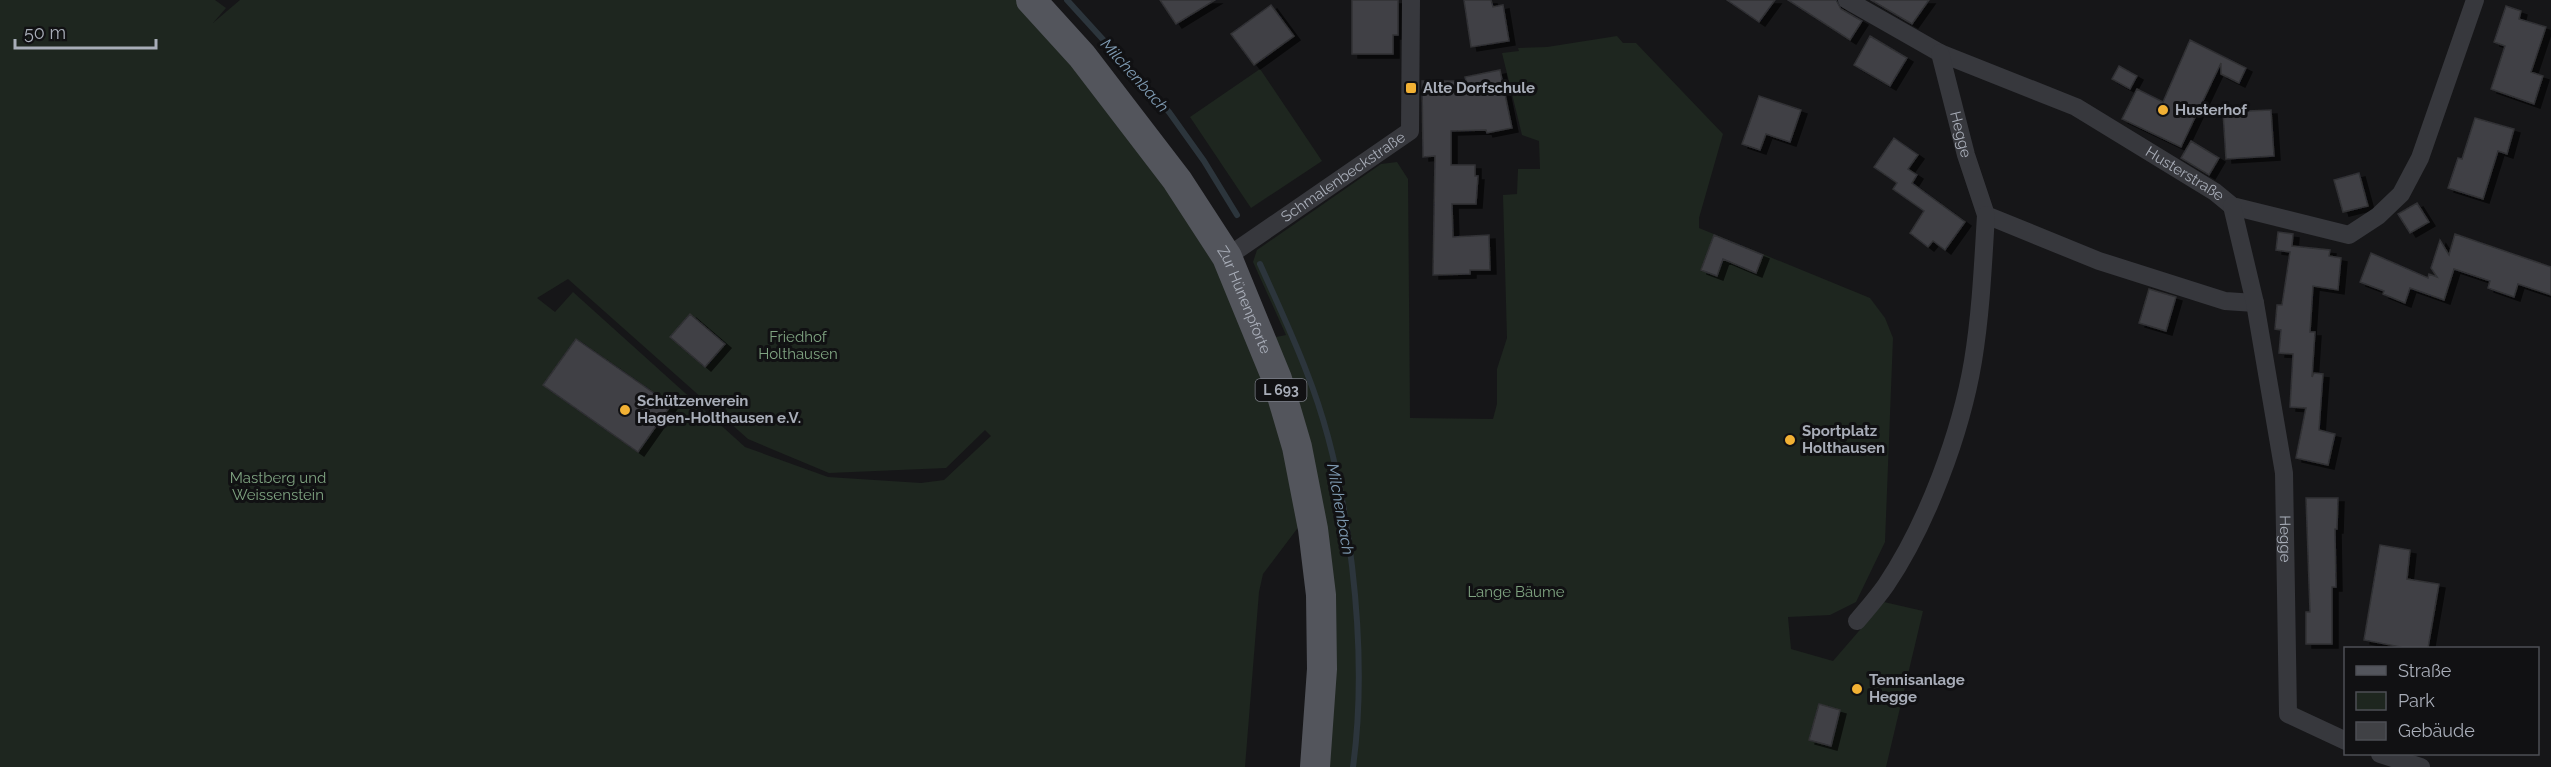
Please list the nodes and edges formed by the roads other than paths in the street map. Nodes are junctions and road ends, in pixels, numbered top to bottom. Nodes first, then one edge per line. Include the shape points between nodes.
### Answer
1 (1031, 0) edge
2 (1411, 0) edge
3 (1847, 0) edge
4 (2475, 0) edge
5 (1940, 53) junction
6 (2232, 206) junction
7 (1986, 215) junction
8 (1227, 257) junction
9 (2255, 303) junction
10 (1857, 621) dead end
11 (2344, 740) edge
12 (2386, 755) edge
13 (1315, 767) edge
14 (2421, 767) edge

1 - 8 main road, Zur Hünenpforte / L 693 via 1136,122
2 - 8 street, Schmalenbeckstraße via 1410,131
3 - 5 street, Husterstraße
4 - 6 street, Husterstraße via 2420,158 2401,194 2378,216 2349,235
5 - 6 street, Husterstraße via 2076,107 2216,192
5 - 7 street, Hegge
6 - 9 street, Hegge
7 - 9 street via 2099,261 2225,301
7 - 10 street, Hegge via 1973,363 1956,428 1921,523 1886,585
8 - 13 main road, Zur Hünenpforte / L 693 via 1277,379 1297,447 1313,529 1321,595 1322,669
9 - 11 street, Hegge via 2284,473 2288,714
12 - 14 street

